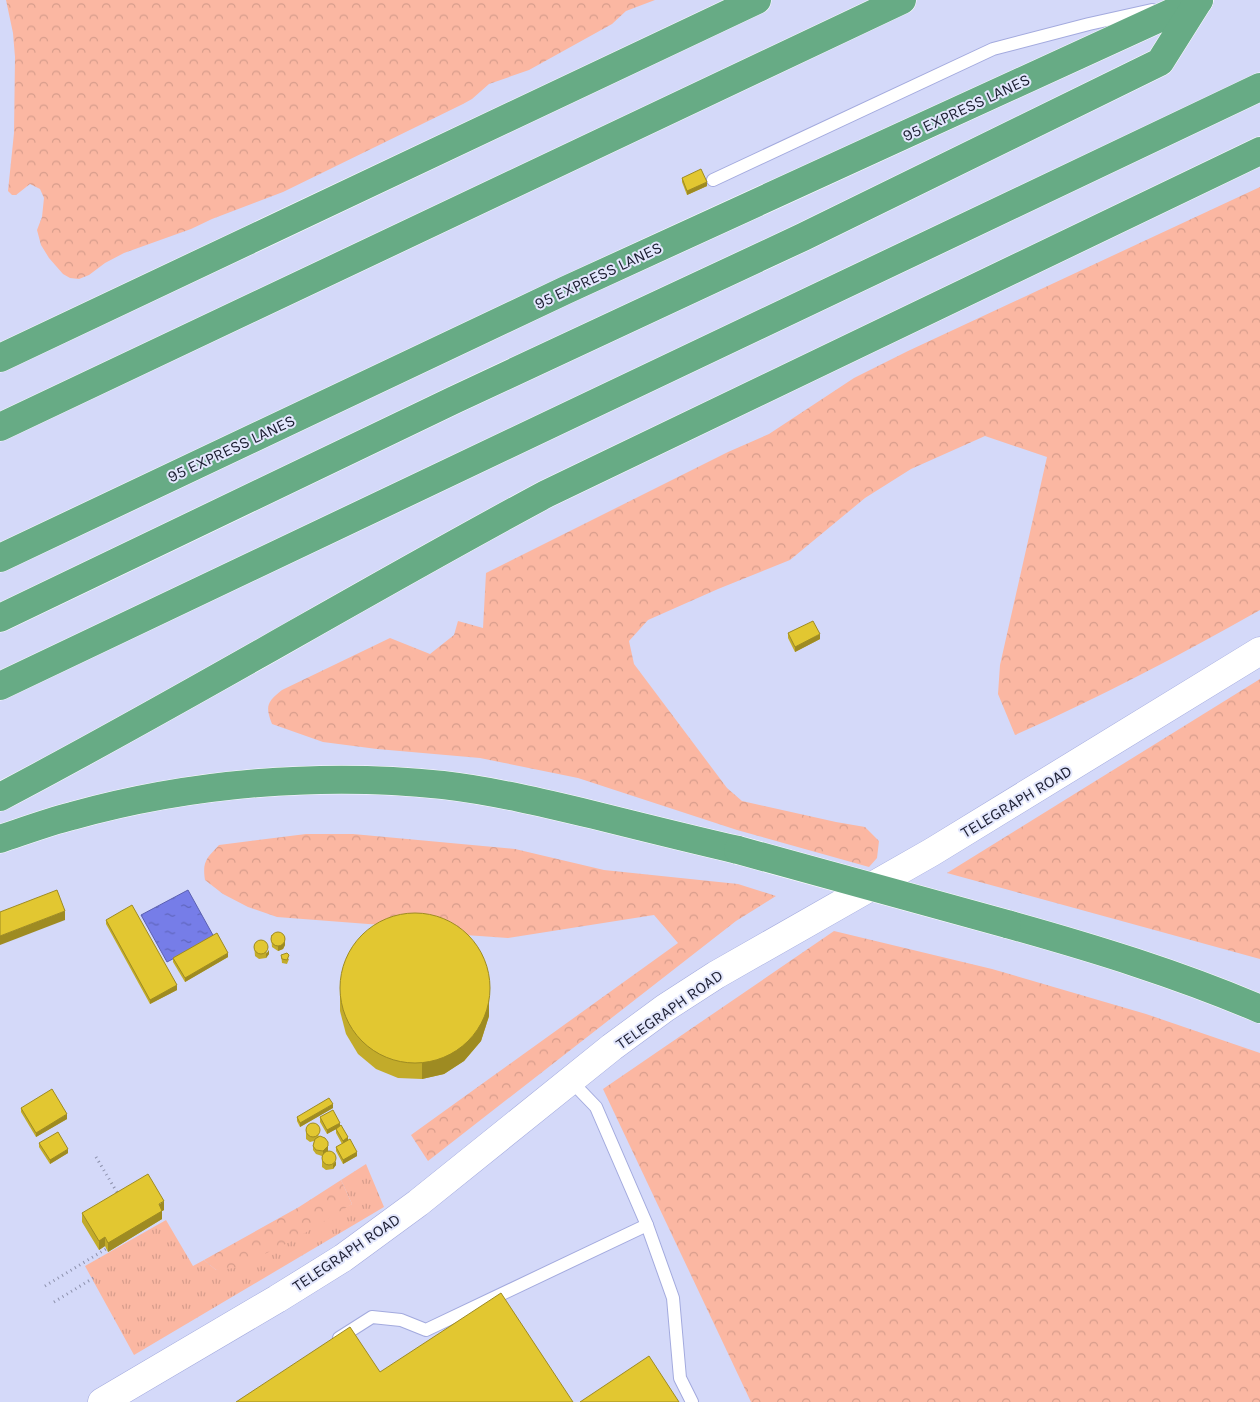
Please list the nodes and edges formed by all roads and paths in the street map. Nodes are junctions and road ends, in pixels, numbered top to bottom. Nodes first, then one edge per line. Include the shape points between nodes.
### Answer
1 (757, 0) edge
2 (902, 0) edge
3 (1199, 0) edge
4 (1260, 87) edge
5 (1260, 151) edge
6 (713, 180) dead end
7 (0, 358) edge
8 (0, 427) edge
9 (0, 558) edge
10 (0, 618) edge
11 (1260, 651) edge
12 (0, 686) edge
13 (0, 796) edge
14 (0, 838) edge
15 (1166, 973) junction
16 (1260, 990) edge
17 (1260, 1009) edge
18 (570, 1081) junction
19 (96, 1157) dead end
20 (120, 1199) edge
21 (647, 1225) junction
22 (106, 1249) edge
23 (95, 1278) dead end
24 (45, 1286) dead end
25 (54, 1302) dead end
26 (330, 1344) edge
27 (102, 1402) edge
28 (692, 1402) edge

1 - 7 highway
2 - 8 highway
3 - 6 lane via 993,49
3 - 9 highway, 95 EXPRESS LANES via 566,290
3 - 10 highway via 1160,62 803,237
4 - 12 highway
5 - 13 highway via 546,494 102,743
11 - 18 street, TELEGRAPH ROAD via 932,852 716,975 665,1008
14 - 15 highway, bridge via 132,801 199,790 286,781 365,780 443,785 520,797 738,850 1063,940
15 - 16 highway
15 - 17 highway
18 - 21 lane via 596,1107
18 - 27 street, TELEGRAPH ROAD via 418,1203 343,1258
19 - 20 path
21 - 26 lane via 426,1330 401,1320 372,1317
21 - 28 lane via 673,1298 680,1378
22 - 24 path
23 - 25 path

